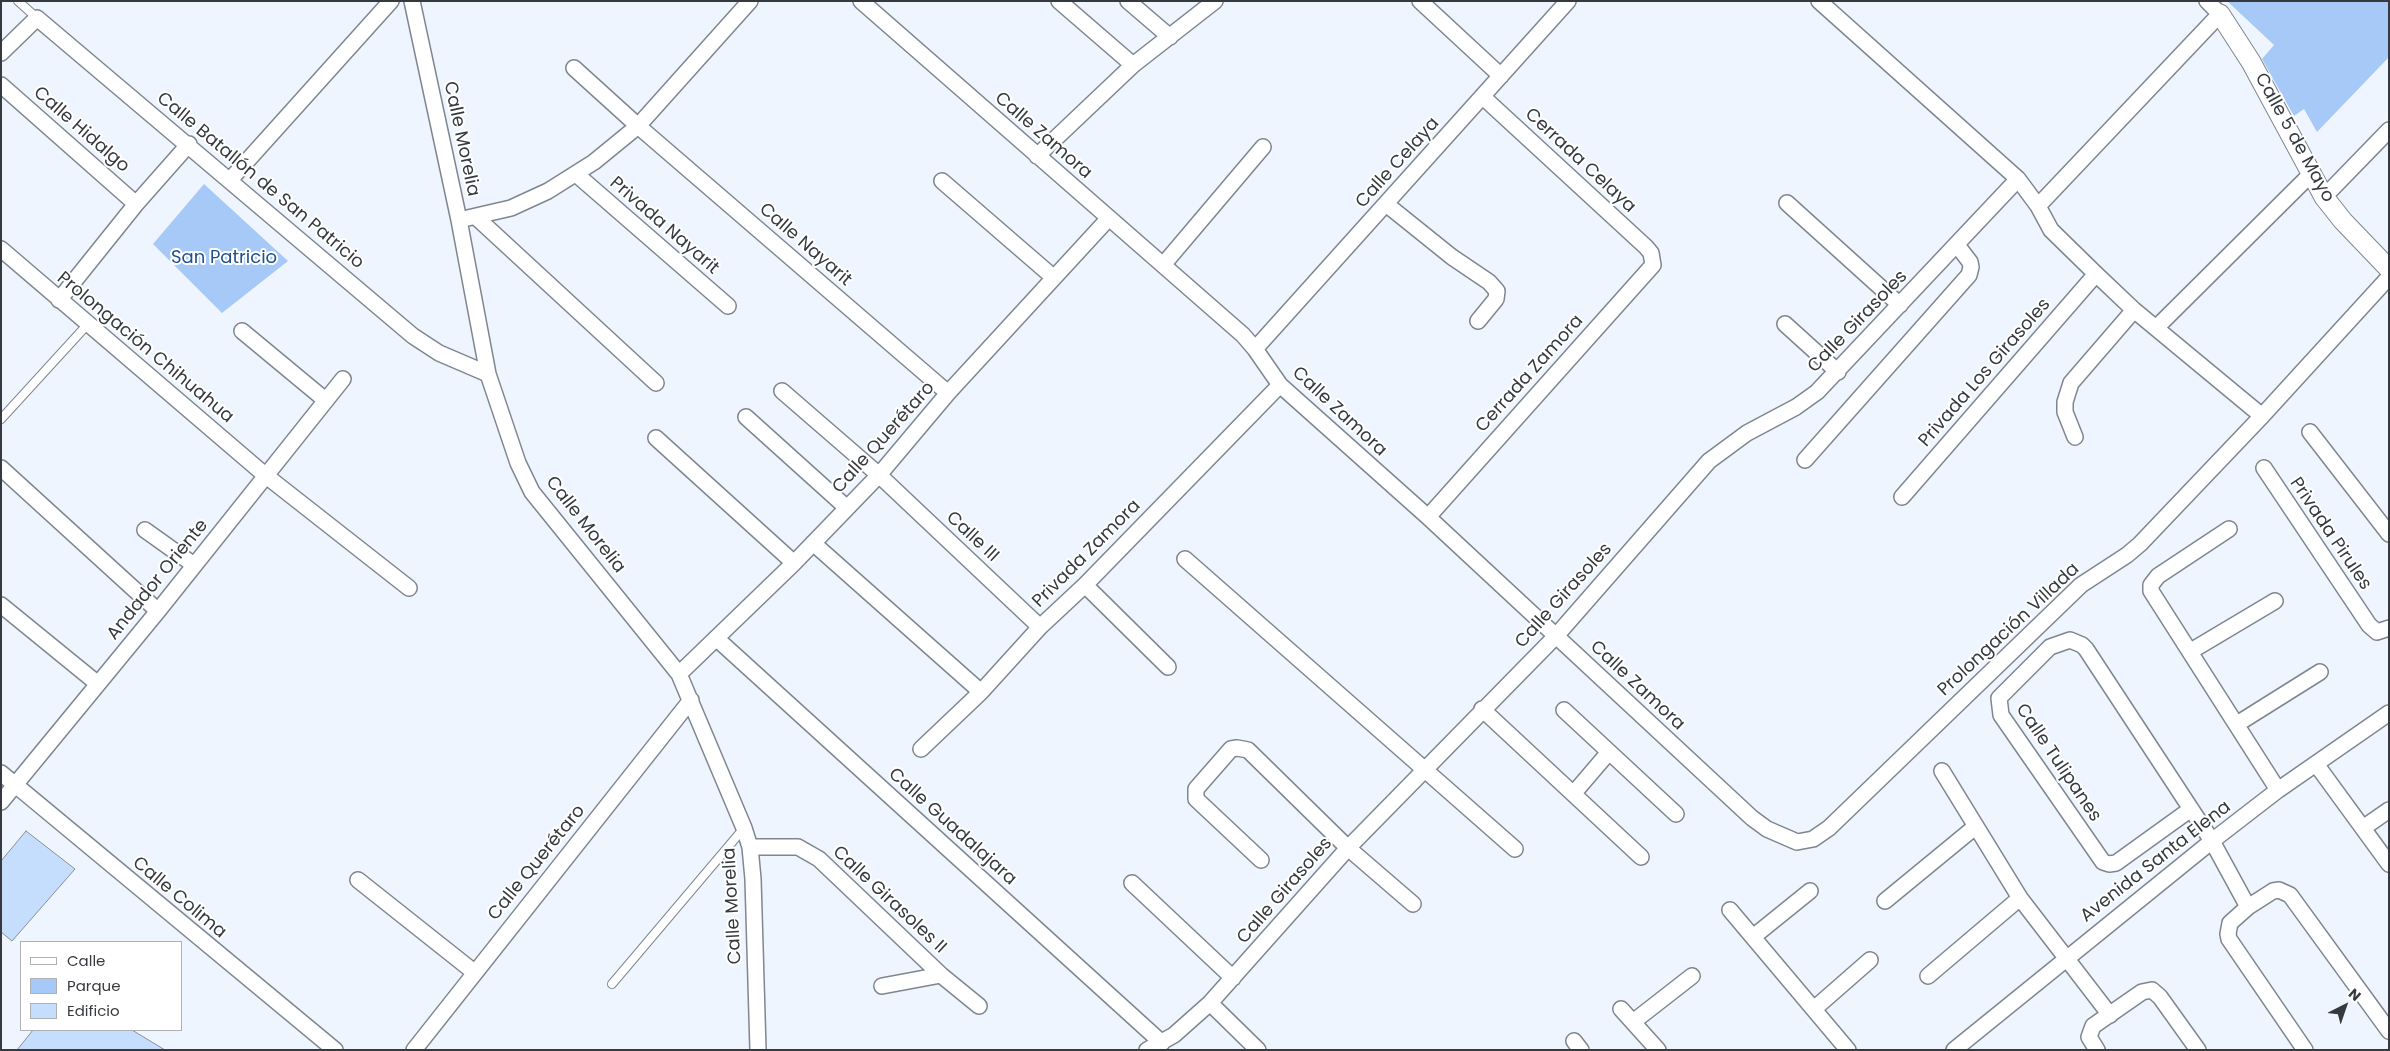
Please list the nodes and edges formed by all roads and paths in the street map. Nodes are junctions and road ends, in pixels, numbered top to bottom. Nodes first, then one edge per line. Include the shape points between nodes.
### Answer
1 (18, 1) edge
2 (391, 1) edge
3 (412, 1) edge
4 (750, 1) edge
5 (861, 1) edge
6 (1060, 1) edge
7 (1128, 1) edge
8 (1215, 1) edge
9 (1420, 1) edge
10 (1568, 1) edge
11 (1819, 1) edge
12 (2214, 7) edge
13 (37, 18) junction
14 (1170, 37) junction
15 (1, 53) edge
16 (1133, 65) junction
17 (574, 68) dead end
18 (1501, 76) junction
19 (1, 85) edge
20 (1482, 97) junction
21 (638, 126) junction
22 (2389, 130) edge
23 (189, 144) junction
24 (1263, 147) dead end
25 (1038, 156) junction
26 (576, 174) junction
27 (2310, 175) junction
28 (2018, 179) junction
29 (230, 180) junction
30 (942, 181) dead end
31 (2324, 197) junction
32 (1787, 203) dead end
33 (136, 204) junction
34 (1386, 204) junction
35 (2038, 206) junction
36 (476, 217) junction
37 (1109, 218) junction
38 (459, 220) junction
39 (1957, 245) junction
40 (1, 249) edge
41 (1651, 254) joint
42 (1163, 265) junction
43 (2389, 269) edge
44 (2096, 274) junction
45 (1053, 277) junction
46 (2389, 277) edge
47 (59, 300) junction
48 (1900, 305) junction
49 (728, 306) dead end
50 (2134, 310) junction
51 (1478, 321) dead end
52 (1785, 324) dead end
53 (87, 325) junction
54 (2157, 327) junction
55 (242, 331) dead end
56 (1255, 349) junction
57 (1838, 372) junction
58 (488, 374) junction
59 (342, 379) dead end
60 (656, 384) dead end
61 (1280, 386) junction
62 (782, 391) dead end
63 (948, 393) junction
64 (324, 399) junction
65 (2262, 416) junction
66 (746, 417) dead end
67 (1, 419) edge
68 (2310, 432) dead end
69 (2075, 437) dead end
70 (656, 438) dead end
71 (1805, 460) dead end
72 (1, 468) edge
73 (2264, 468) dead end
74 (265, 475) junction
75 (879, 475) junction
76 (1902, 497) dead end
77 (847, 508) junction
78 (1428, 517) junction
79 (145, 530) dead end
80 (2229, 530) dead end
81 (2389, 534) edge
82 (813, 543) junction
83 (1185, 559) dead end
84 (794, 563) junction
85 (194, 565) junction
86 (1085, 585) junction
87 (409, 588) dead end
88 (2275, 601) dead end
89 (1, 605) edge
90 (158, 611) junction
91 (1040, 627) junction
92 (2389, 628) edge
93 (1556, 636) junction
94 (716, 638) junction
95 (2191, 651) junction
96 (1168, 667) dead end
97 (2320, 672) dead end
98 (679, 674) junction
99 (98, 684) junction
100 (981, 692) junction
101 (691, 700) junction
102 (1482, 709) junction
103 (1564, 710) dead end
104 (2389, 712) edge
105 (2237, 724) junction
106 (922, 749) dead end
107 (1609, 752) junction
108 (2316, 764) junction
109 (1425, 768) junction
110 (1942, 771) dead end
111 (1, 774) edge
112 (15, 785) junction
113 (2278, 790) junction
114 (1574, 793) junction
115 (1, 802) edge
116 (2191, 808) junction
117 (2389, 810) edge
118 (1676, 814) dead end
119 (1975, 827) junction
120 (744, 828) junction
121 (2363, 828) junction
122 (2212, 841) junction
123 (1797, 842) joint
124 (750, 847) junction
125 (1348, 848) junction
126 (1515, 849) dead end
127 (1641, 857) dead end
128 (1261, 860) dead end
129 (2389, 864) edge
130 (358, 880) dead end
131 (1132, 883) dead end
132 (1810, 891) dead end
133 (2020, 898) junction
134 (1885, 901) dead end
135 (1414, 904) dead end
136 (2248, 907) junction
137 (1730, 910) dead end
138 (1753, 937) junction
139 (2065, 958) junction
140 (1870, 960) dead end
141 (474, 972) junction
142 (941, 975) junction
143 (1692, 976) dead end
144 (1928, 976) dead end
145 (1233, 978) junction
146 (612, 984) dead end
147 (882, 986) dead end
148 (1210, 1003) junction
149 (979, 1006) dead end
150 (1621, 1009) dead end
151 (1814, 1009) junction
152 (2110, 1015) junction
153 (1633, 1022) junction
154 (2389, 1031) edge
155 (1162, 1043) junction
156 (334, 1050) edge
157 (414, 1050) edge
158 (758, 1050) edge
159 (1147, 1050) edge
160 (1258, 1050) edge
161 (1658, 1050) edge
162 (1848, 1050) edge
163 (1954, 1050) edge
164 (2096, 1050) edge
165 (2198, 1050) edge
166 (2305, 1050) edge

1 - 13 lane, Calle Batallón de San Patricio
2 - 29 street
3 - 38 street, Calle Morelia
4 - 21 street
5 - 25 street, Calle Zamora
6 - 16 street
7 - 14 street
8 - 14 street
9 - 18 street
10 - 18 street, Calle Celaya
11 - 28 street
12 - 27 street, Calle 5 de Mayo via 2251,62
12 - 35 street
13 - 15 street
13 - 23 street, Calle Batallón de San Patricio
14 - 16 street
16 - 25 street
17 - 21 street
18 - 20 street, Calle Celaya
19 - 33 street, Calle Hidalgo
20 - 34 street, Calle Celaya
20 - 41 street, Cerrada Celaya
21 - 26 street
21 - 63 street, Calle Nayarit
22 - 31 street
23 - 29 street, Calle Batallón de San Patricio
23 - 33 street
24 - 42 street
25 - 37 street, Calle Zamora
26 - 36 street via 511,208
26 - 49 street, Privada Nayarit
27 - 31 street, Calle 5 de Mayo
27 - 54 street
28 - 35 street
28 - 39 street, Calle Girasoles
29 - 58 street, Calle Batallón de San Patricio via 414,336 439,353
30 - 45 street
31 - 43 street, Calle 5 de Mayo
32 - 48 street
33 - 47 street
34 - 51 street via 1489,282 1497,292 1496,299
34 - 56 street, Calle Celaya
35 - 44 street via 2051,230
36 - 38 street
36 - 60 street
37 - 42 street, Calle Zamora
37 - 45 street, Calle Querétaro
38 - 58 street, Calle Morelia
39 - 48 street, Calle Girasoles
39 - 71 street via 1972,267 1969,275
40 - 47 street, Prolongación Chihuahua
41 - 78 street, Cerrada Zamora via 1653,264
42 - 56 street, Calle Zamora
44 - 50 street
44 - 76 street, Privada Los Girasoles
45 - 63 street, Calle Querétaro
46 - 65 street, Prolongación Villada
47 - 53 street, Prolongación Chihuahua
48 - 57 street, Calle Girasoles
50 - 54 street
50 - 69 street via 2071,383 2065,412
52 - 57 street
53 - 67 lane
53 - 74 street, Prolongación Chihuahua
54 - 65 street
55 - 64 street
56 - 61 street, Calle Zamora
57 - 93 street, Calle Girasoles via 1796,407 1747,433 1710,461
58 - 98 street, Calle Morelia via 518,463 532,492
59 - 64 street, Andador Oriente
61 - 78 street, Calle Zamora
61 - 86 street, Privada Zamora
62 - 75 street, Calle III
63 - 75 street, Calle Querétaro
64 - 74 street, Andador Oriente
65 - 123 street, Prolongación Villada via 2140,544 2081,585 1829,828 1814,839
66 - 77 street
68 - 81 street
70 - 84 street
72 - 90 street
73 - 92 street, Privada Pirules via 2369,625 2377,632
74 - 85 street, Andador Oriente
74 - 87 street, Prolongación Chihuahua
75 - 77 street, Calle Querétaro
75 - 91 street, Calle III
77 - 82 street, Calle Querétaro
78 - 93 street, Calle Zamora
79 - 85 street
80 - 95 street via 2158,576 2151,585 2152,596
82 - 84 street, Calle Querétaro
82 - 100 street
83 - 109 street
84 - 94 street, Calle Querétaro
85 - 90 street, Andador Oriente
86 - 91 street, Privada Zamora
86 - 96 street
88 - 95 street
89 - 99 street
90 - 99 street, Andador Oriente
91 - 100 street, Privada Zamora
93 - 102 street, Calle Girasoles
93 - 123 street, Calle Zamora via 1752,818 1767,829
94 - 98 street, Calle Querétaro
94 - 155 street, Calle Guadalajara
95 - 105 street
97 - 105 street
98 - 101 street, Calle Morelia
99 - 112 street, Andador Oriente
100 - 106 street, Privada Zamora
101 - 120 street, Calle Morelia
101 - 141 street, Calle Querétaro
102 - 109 street, Calle Girasoles
102 - 114 street
103 - 107 street
104 - 108 street, Avenida Santa Elena
105 - 113 street
107 - 114 street
107 - 118 street
108 - 113 street, Avenida Santa Elena
108 - 121 street
109 - 125 street, Calle Girasoles
109 - 126 street
110 - 119 street
111 - 112 street, Calle Colima
112 - 115 street, Andador Oriente
112 - 156 street, Calle Colima
113 - 122 street, Avenida Santa Elena
114 - 127 street
116 - 116 street, Calle Tulipanes via 2116,863 2103,862 2001,715 1999,698 2050,648 2061,642 2077,642 2086,649
116 - 122 street, Calle Tulipanes
117 - 121 street
119 - 133 street
119 - 134 street
120 - 124 street, Calle Morelia
120 - 146 lane
121 - 129 street
122 - 136 street, Calle Tulipanes
122 - 139 street, Avenida Santa Elena
124 - 142 street, Calle Girasoles II via 798,847 810,852
124 - 158 street, Calle Morelia
125 - 128 street via 1248,750 1231,749 1196,790 1196,799
125 - 135 street
125 - 145 street, Calle Girasoles
130 - 141 street
131 - 145 street
132 - 138 street
133 - 139 street
133 - 144 street
136 - 154 street via 2273,891 2279,890 2290,896
136 - 166 street via 2230,923 2229,939
137 - 138 street
138 - 151 street
139 - 152 street
139 - 163 street, Avenida Santa Elena
140 - 151 street
141 - 157 street, Calle Querétaro
142 - 147 street, Calle Girasoles II
142 - 149 street
143 - 153 street
145 - 148 street, Calle Girasoles
148 - 155 street, Calle Girasoles
148 - 160 street
150 - 153 street
151 - 162 street
152 - 164 street via 2090,1031 2090,1041
152 - 165 street via 2142,992 2152,990
153 - 161 street
155 - 159 street, Calle Girasoles

